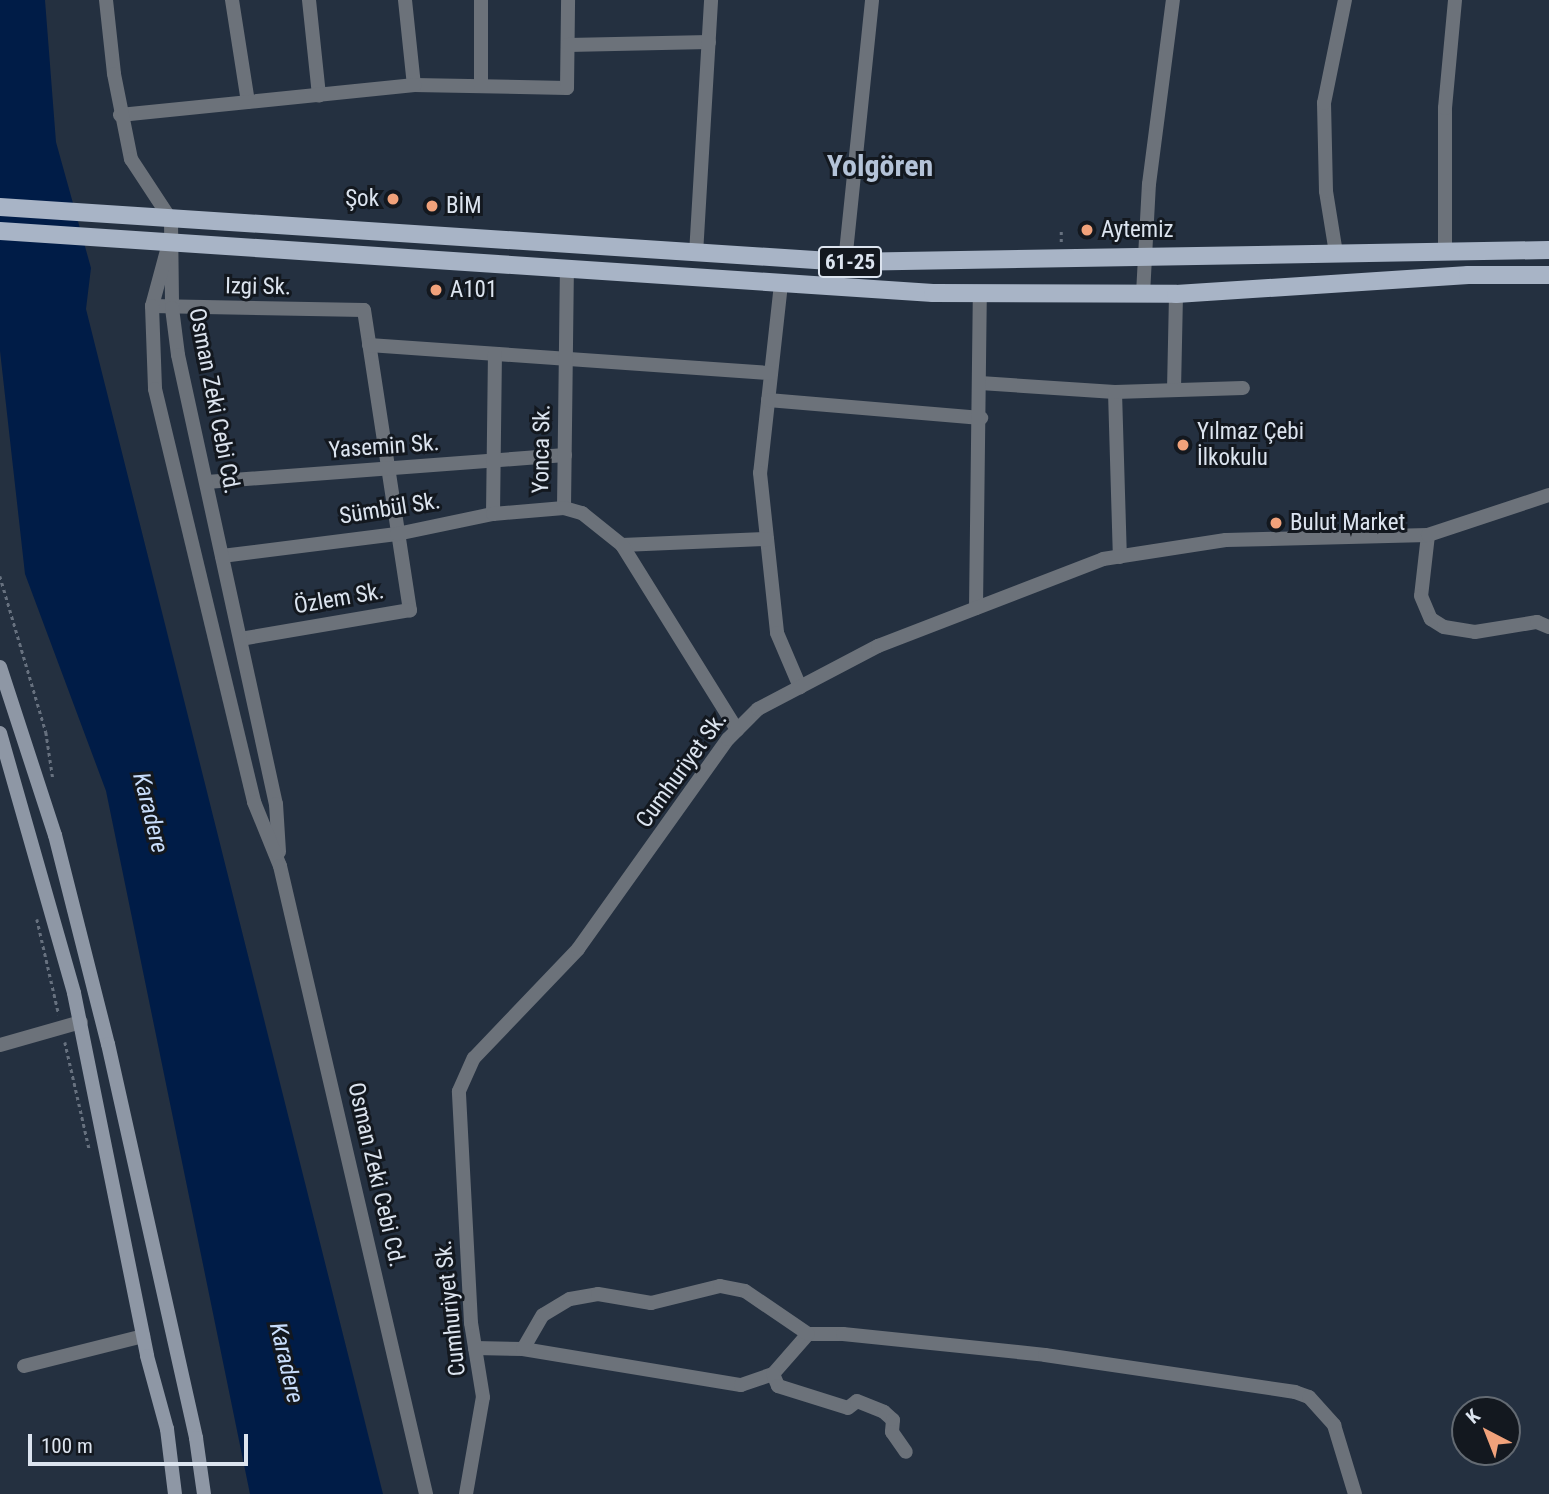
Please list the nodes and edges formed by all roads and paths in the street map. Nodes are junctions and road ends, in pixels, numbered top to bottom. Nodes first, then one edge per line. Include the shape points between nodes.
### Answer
1 (106, 0) edge
2 (232, 0) edge
3 (309, 0) edge
4 (405, 0) edge
5 (481, 0) edge
6 (569, 0) edge
7 (711, 0) edge
8 (872, 0) edge
9 (1173, 0) edge
10 (1345, 0) edge
11 (1455, 0) edge
12 (709, 42) junction
13 (568, 45) junction
14 (414, 85) junction
15 (481, 86) junction
16 (319, 95) junction
17 (248, 102) junction
18 (120, 116) junction
19 (0, 206) edge
20 (171, 219) junction
21 (0, 231) edge
22 (169, 243) junction
23 (1549, 250) edge
24 (1445, 251) junction
25 (1336, 253) junction
26 (696, 254) junction
27 (1145, 260) junction
28 (845, 262) junction
29 (567, 271) junction
30 (1549, 275) edge
31 (781, 284) junction
32 (980, 293) junction
33 (1143, 294) junction
34 (1176, 294) junction
35 (152, 306) junction
36 (172, 309) junction
37 (369, 345) junction
38 (495, 354) junction
39 (566, 359) junction
40 (771, 373) junction
41 (981, 383) junction
42 (1243, 387) dead end
43 (1174, 390) junction
44 (1115, 392) junction
45 (768, 400) junction
46 (981, 418) junction
47 (565, 455) junction
48 (494, 461) junction
49 (387, 471) junction
50 (207, 482) junction
51 (1549, 495) edge
52 (564, 508) junction
53 (493, 514) junction
54 (397, 534) junction
55 (1428, 535) junction
56 (767, 539) junction
57 (622, 545) junction
58 (222, 556) junction
59 (1120, 557) junction
60 (0, 576) edge
61 (976, 608) junction
62 (1549, 626) edge
63 (240, 639) junction
64 (0, 667) edge
65 (800, 687) junction
66 (737, 730) junction
67 (0, 733) edge
68 (54, 786) dead end
69 (279, 866) junction
70 (35, 911) dead end
71 (81, 1022) junction
72 (62, 1027) junction
73 (0, 1045) edge
74 (90, 1150) dead end
75 (808, 1334) junction
76 (143, 1336) junction
77 (475, 1348) junction
78 (523, 1349) junction
79 (23, 1366) dead end
80 (773, 1374) junction
81 (906, 1452) dead end
82 (175, 1494) edge
83 (204, 1494) edge
84 (426, 1494) edge
85 (466, 1494) edge
86 (1355, 1494) edge

1 - 18 street
2 - 17 street
3 - 16 street
4 - 14 street
5 - 15 street
6 - 13 street
7 - 12 street
8 - 28 street
9 - 27 street via 1149,184
10 - 25 street via 1324,103 1326,191
11 - 24 street via 1445,108
12 - 13 street
12 - 26 street
13 - 15 street via 567,88
14 - 15 street
14 - 16 street
16 - 17 street
17 - 18 street
18 - 20 street via 131,159
19 - 20 main road, 61-25
20 - 22 street
20 - 26 main road, 61-25
21 - 22 main road, 61-25
22 - 29 main road, 61-25
22 - 35 street, Osman Zeki Cebi Cd.
22 - 36 street, Osman Zeki Cebi Cd.
23 - 24 main road, 61-25
24 - 25 main road, 61-25
25 - 27 main road, 61-25
26 - 28 main road, 61-25
27 - 28 main road, 61-25
27 - 33 street
29 - 31 main road, 61-25
29 - 39 street, Yonca Sk.
30 - 34 main road, 61-25 via 1468,275
31 - 32 main road, 61-25
31 - 40 street
32 - 33 main road, 61-25
32 - 41 street
33 - 34 main road, 61-25
34 - 43 street
35 - 36 street, Izgi Sk.
35 - 69 street, Osman Zeki Cebi Cd. via 155,389 254,802
36 - 37 street, Izgi Sk. via 364,310
36 - 50 street, Osman Zeki Cebi Cd.
37 - 38 street
37 - 49 street
38 - 39 street
38 - 48 street
39 - 40 street
39 - 47 street, Yonca Sk.
40 - 45 street
41 - 44 street
41 - 46 street
42 - 43 street
43 - 44 street
44 - 59 street
45 - 46 street
45 - 56 street via 760,473
46 - 61 street
47 - 48 street, Yasemin Sk.
47 - 52 street, Yonca Sk.
48 - 49 street, Yasemin Sk.
48 - 53 street
49 - 50 street, Yasemin Sk.
49 - 54 street
50 - 58 street, Osman Zeki Cebi Cd.
51 - 55 street, Cumhuriyet Sk.
52 - 53 street, Sümbül Sk.
52 - 57 street, Yonca Sk. via 582,513
53 - 54 street, Sümbül Sk.
54 - 58 street, Sümbül Sk.
54 - 63 street, Özlem Sk. via 410,610
55 - 59 street, Cumhuriyet Sk. via 1226,540
55 - 62 street via 1422,596 1431,619 1444,627 1475,632 1538,622
56 - 57 street
56 - 65 street via 777,633
57 - 66 street, Yonca Sk.
58 - 63 street, Osman Zeki Cebi Cd.
59 - 61 street, Cumhuriyet Sk.
60 - 68 path via 46,732
61 - 65 street, Cumhuriyet Sk. via 878,646
63 - 69 street, Osman Zeki Cebi Cd. via 276,804
64 - 83 main road via 55,835 108,1044 196,1438
65 - 66 street, Cumhuriyet Sk. via 758,709
66 - 77 street, Cumhuriyet Sk. via 578,949 474,1058 460,1091
67 - 71 main road
69 - 84 street, Osman Zeki Cebi Cd.
70 - 72 path
71 - 72 street
71 - 76 main road
72 - 73 street
72 - 74 path
75 - 78 street via 745,1292 720,1286 651,1303 598,1294 570,1299 542,1315
75 - 80 street
75 - 86 street via 1045,1355 1295,1392 1309,1397 1334,1424
76 - 79 street
76 - 82 main road via 167,1429
77 - 78 street
77 - 85 street, Cumhuriyet Sk. via 483,1397
78 - 80 street via 741,1385
80 - 81 street via 778,1386 848,1408 857,1401 884,1412

